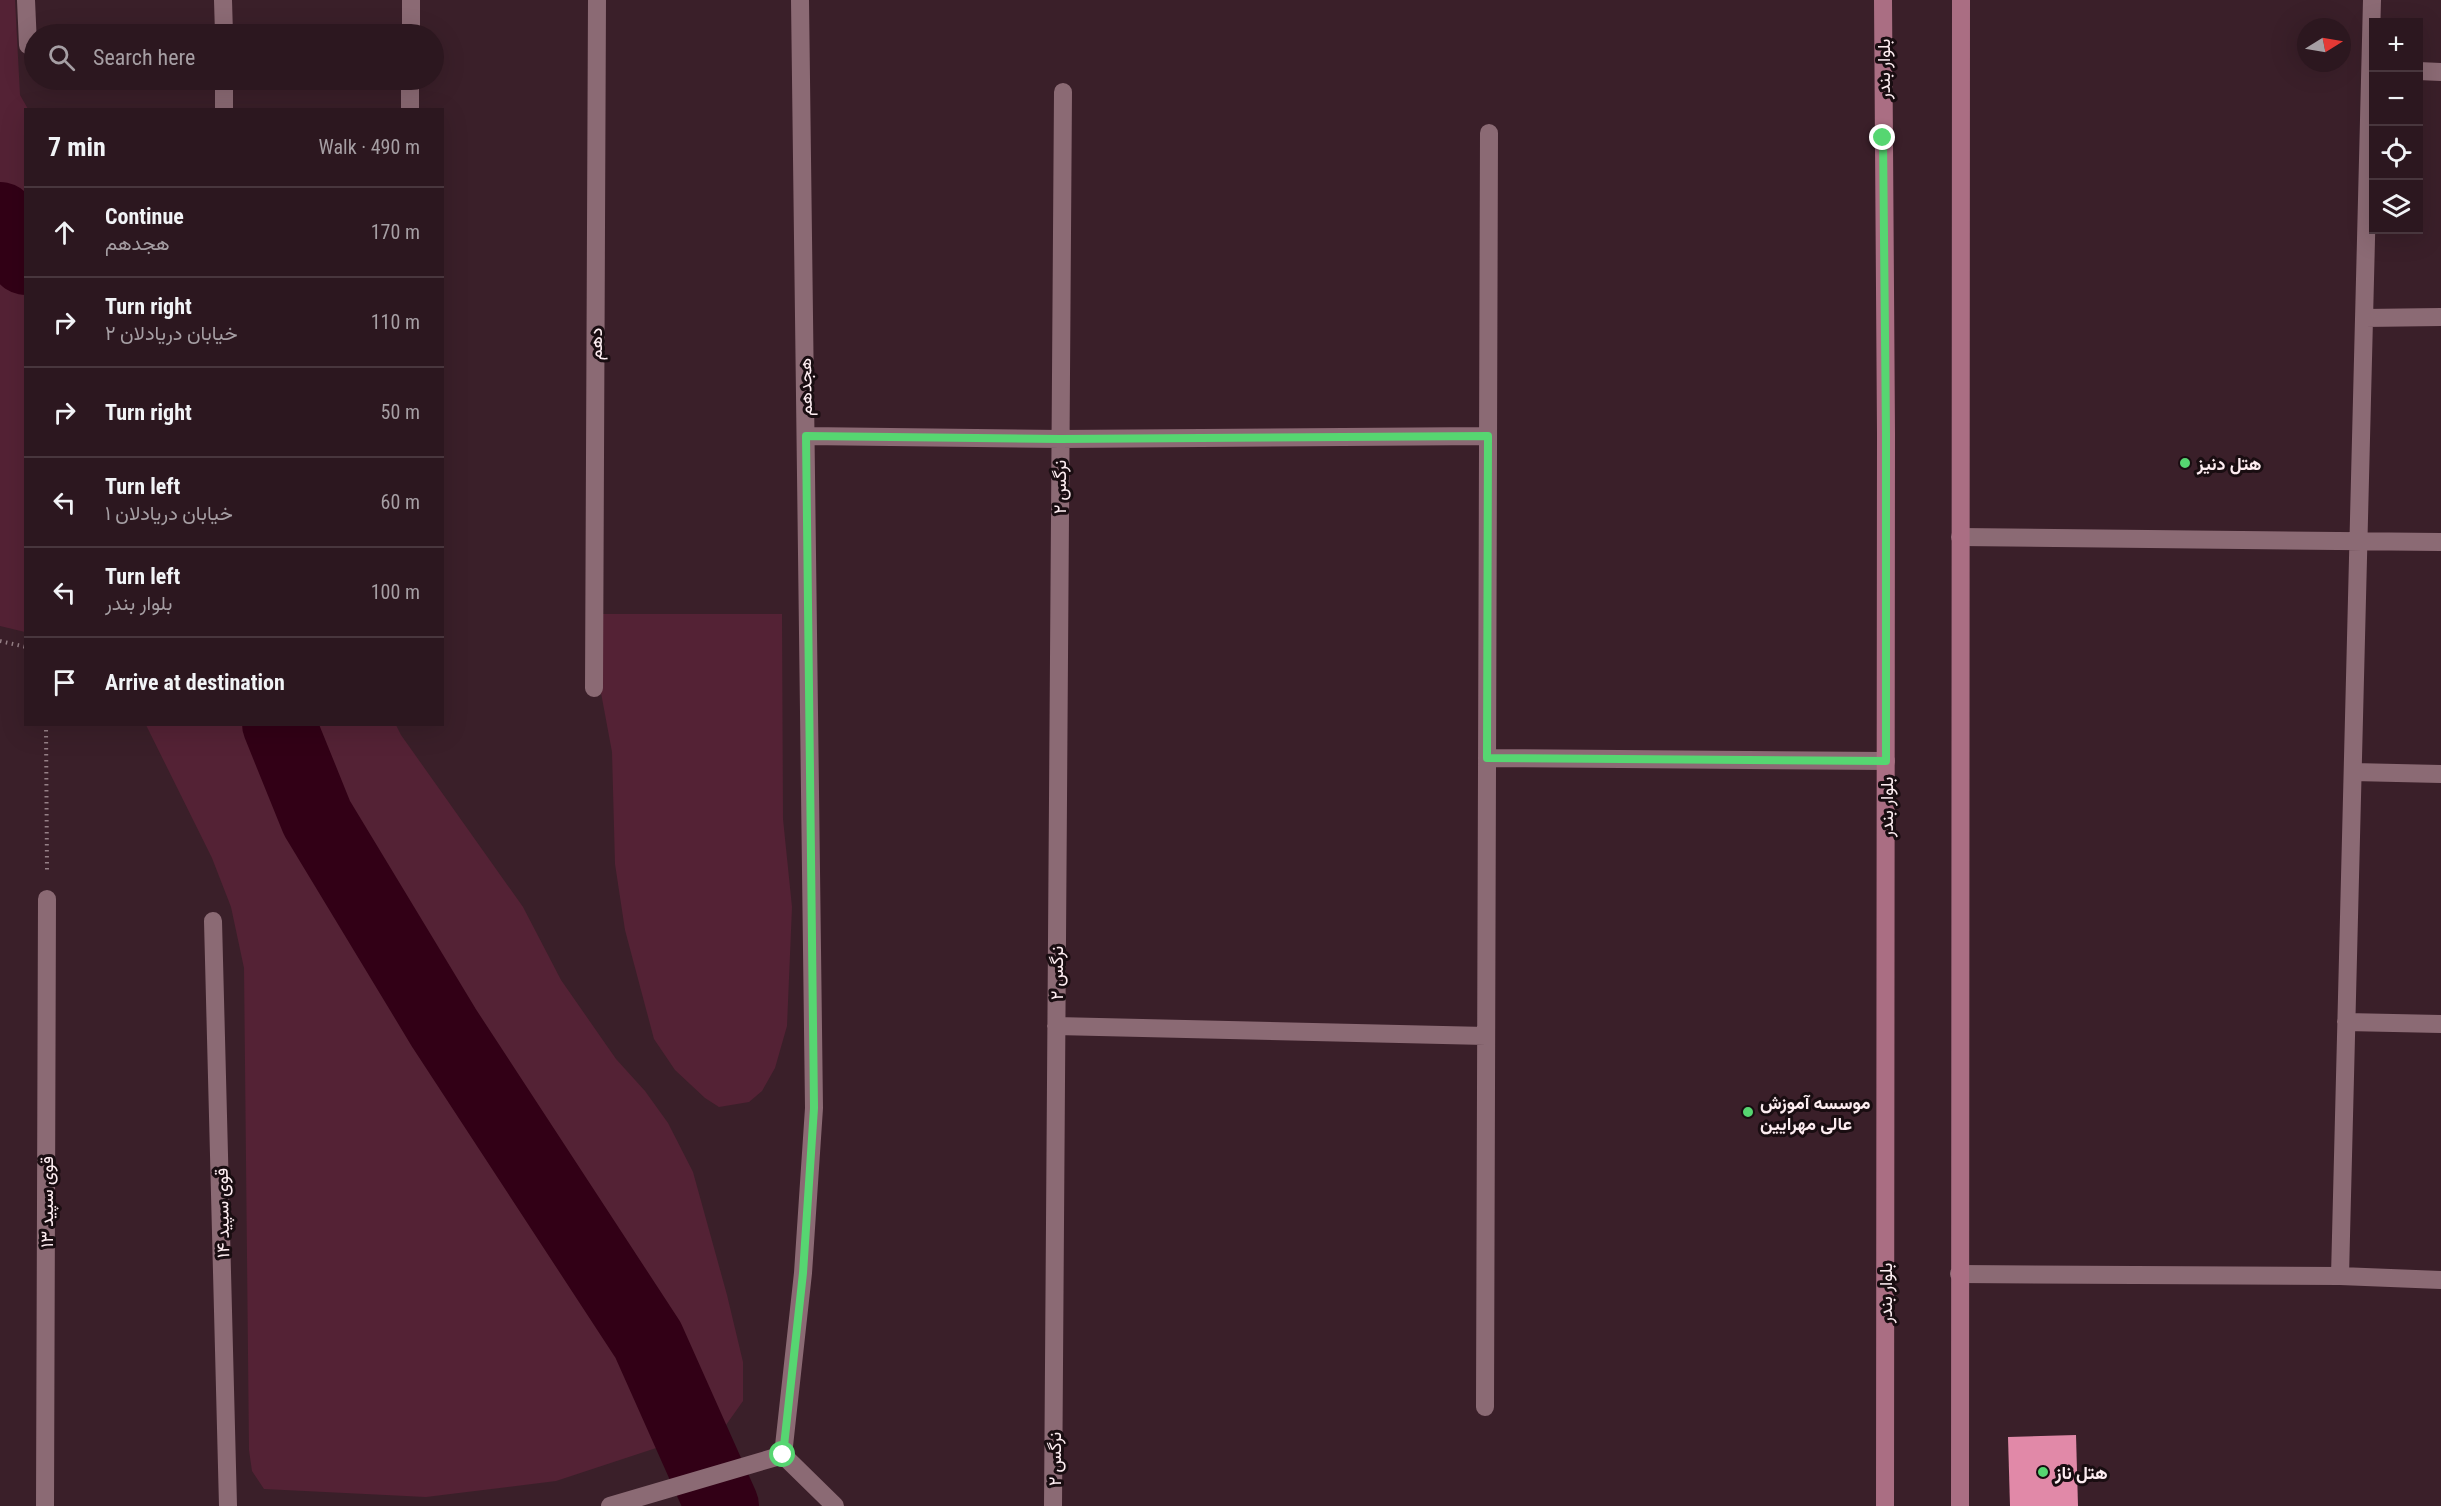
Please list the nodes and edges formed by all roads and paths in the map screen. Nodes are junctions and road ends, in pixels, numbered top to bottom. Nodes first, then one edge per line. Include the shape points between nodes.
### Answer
1 (26, 0) edge
2 (224, 0) edge
3 (411, 0) edge
4 (597, 0) edge
5 (800, 0) edge
6 (1883, 0) edge
7 (1962, 0) edge
8 (2372, 0) edge
9 (2372, 18) edge
10 (27, 24) edge
11 (224, 24) edge
12 (411, 24) edge
13 (2423, 71) edge
14 (2372, 72) edge
15 (2441, 72) edge
16 (224, 90) edge
17 (411, 90) edge
18 (1063, 92) dead end
19 (224, 108) edge
20 (410, 108) edge
21 (1489, 133) dead end
22 (2441, 317) edge
23 (2365, 318) junction
24 (806, 436) junction
25 (1488, 436) junction
26 (1060, 439) junction
27 (1960, 537) junction
28 (2441, 542) edge
29 (2359, 543) junction
30 (0, 641) edge
31 (24, 647) edge
32 (594, 688) dead end
33 (46, 726) edge
34 (1487, 758) junction
35 (1886, 761) junction
36 (2353, 772) junction
37 (2441, 774) edge
38 (47, 898) joint
39 (213, 921) dead end
40 (2346, 1022) junction
41 (2441, 1024) edge
42 (1056, 1026) junction
43 (1486, 1036) junction
44 (1959, 1274) junction
45 (2340, 1276) junction
46 (2441, 1280) edge
47 (1485, 1407) dead end
48 (783, 1455) junction
49 (45, 1506) edge
50 (228, 1506) edge
51 (610, 1506) edge
52 (836, 1506) edge
53 (1053, 1506) edge
54 (1885, 1506) edge
55 (1960, 1506) edge

1 - 10 street
2 - 11 street
3 - 12 street
4 - 32 street, دهم
5 - 24 street, هجدهم
6 - 35 main road, بلوار بندر
7 - 27 main road
8 - 9 street
13 - 15 street
14 - 23 street
16 - 19 street
17 - 20 street
18 - 26 street, نرگس ۲
21 - 25 street
22 - 23 street
23 - 29 street
24 - 26 street
24 - 48 street, هجدهم via 814,1108 803,1273
25 - 26 street
25 - 34 street
26 - 42 street, نرگس ۲
27 - 29 street
27 - 44 main road
28 - 29 street
29 - 36 street
30 - 31 path
33 - 38 path
34 - 35 street
34 - 43 street
35 - 54 main road, بلوار بندر
36 - 37 street
36 - 40 street
38 - 49 street, قوی سپید ۱۳
39 - 50 street, قوی سپید ۱۴
40 - 41 street
40 - 45 street
42 - 43 street
42 - 53 street, نرگس ۲
43 - 47 street
44 - 45 street
44 - 55 main road
45 - 46 street
48 - 51 street
48 - 52 street

